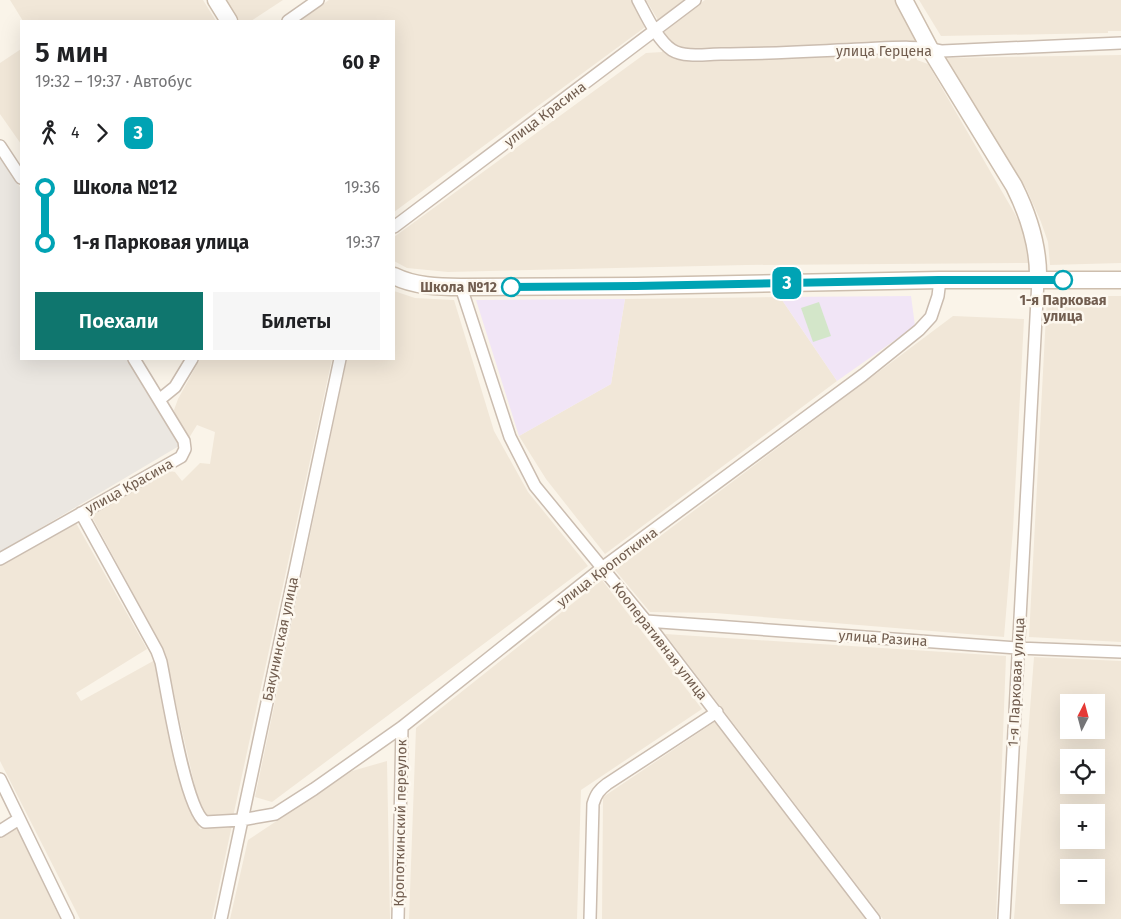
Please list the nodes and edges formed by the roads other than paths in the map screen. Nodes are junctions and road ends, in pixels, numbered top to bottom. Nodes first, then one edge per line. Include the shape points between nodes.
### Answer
1 (216, 0) edge
2 (318, 0) edge
3 (638, 0) edge
4 (695, 0) edge
5 (904, 0) edge
6 (228, 20) edge
7 (289, 20) edge
8 (656, 31) junction
9 (1121, 43) edge
10 (930, 49) junction
11 (0, 146) edge
12 (20, 176) edge
13 (395, 226) edge
14 (395, 276) edge
15 (940, 280) junction
16 (1038, 280) junction
17 (1121, 280) edge
18 (461, 287) junction
19 (135, 360) edge
20 (191, 360) edge
21 (340, 360) edge
22 (159, 400) junction
23 (81, 513) junction
24 (0, 559) edge
25 (602, 568) junction
26 (646, 621) junction
27 (1017, 648) junction
28 (1121, 652) edge
29 (717, 712) junction
30 (402, 727) junction
31 (0, 779) edge
32 (19, 819) junction
33 (241, 820) junction
34 (0, 831) edge
35 (68, 919) edge
36 (221, 919) edge
37 (398, 919) edge
38 (590, 919) edge
39 (874, 919) edge
40 (1004, 919) edge

1 - 6 street
2 - 7 street
3 - 8 street, улица Герцена
4 - 8 street, улица Красина
5 - 10 street, 1-я Парковая улица
8 - 10 street, улица Герцена via 671,49 688,54
8 - 13 street, улица Красина
9 - 10 street, улица Герцена via 942,52
10 - 16 street, 1-я Парковая улица via 1025,209 1036,245
11 - 12 street
14 - 18 street via 416,284
15 - 16 street
15 - 18 street
15 - 25 street, улица Кропоткина via 931,317 919,330 864,375
16 - 17 street
16 - 27 street, 1-я Парковая улица
18 - 25 street, Кооперативная улица via 510,437 535,486
19 - 22 street
20 - 22 street via 175,387
21 - 33 street, Бакунинская улица
22 - 23 street, улица Красина via 184,441 184,453 174,462
23 - 24 street, улица Красина
23 - 33 street, улица Кропоткина via 157,651 198,815 205,822
25 - 26 street, Кооперативная улица
25 - 30 street, улица Кропоткина
26 - 27 street, улица Разина
26 - 29 street, Кооперативная улица
27 - 28 street, улица Разина
27 - 40 street, 1-я Парковая улица
29 - 38 street via 607,784 595,796
29 - 39 street, Кооперативная улица
30 - 33 street, улица Кропоткина via 275,814
30 - 37 street, Кропоткинский переулок
31 - 32 street
32 - 34 street
32 - 35 street
33 - 36 street, Бакунинская улица

